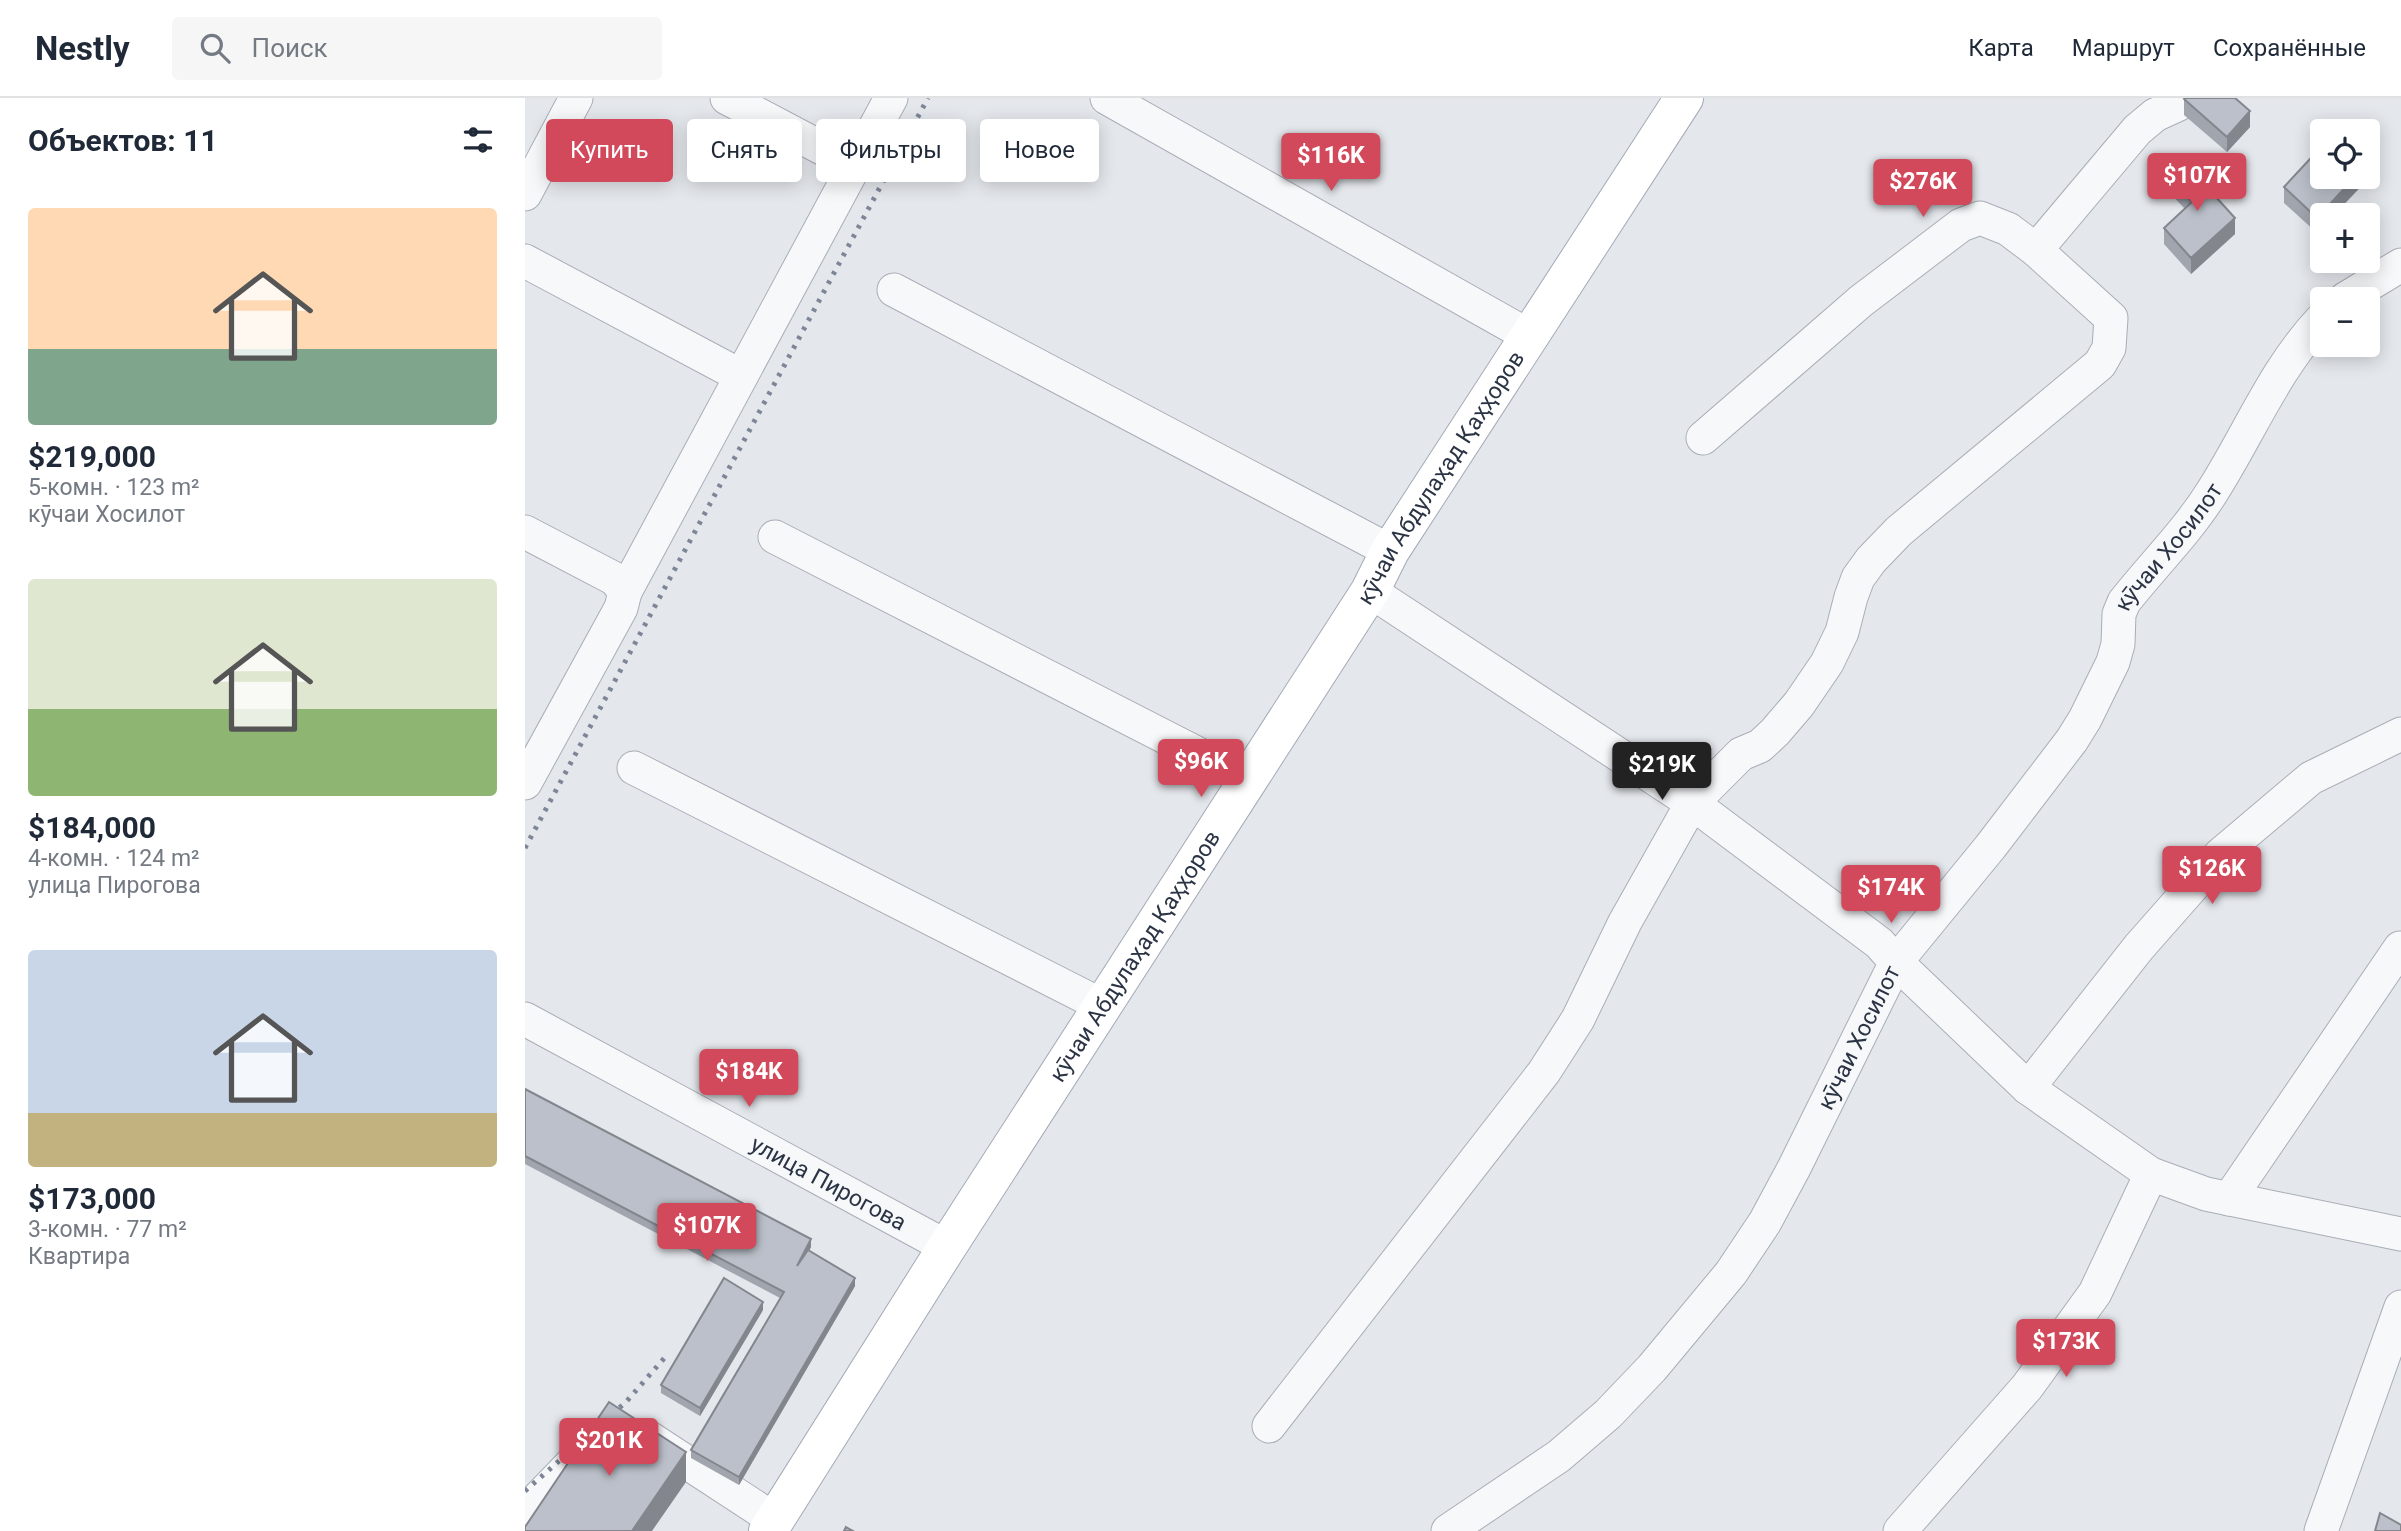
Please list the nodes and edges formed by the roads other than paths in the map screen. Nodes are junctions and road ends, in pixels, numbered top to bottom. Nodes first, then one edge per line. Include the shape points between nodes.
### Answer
1 (576, 98) edge
2 (727, 98) edge
3 (891, 98) edge
4 (1107, 98) edge
5 (2184, 98) edge
6 (1682, 99) edge
7 (880, 119) edge
8 (816, 145) edge
9 (846, 182) edge
10 (525, 194) edge
11 (2036, 250) junction
12 (525, 261) edge
13 (2401, 265) edge
14 (2365, 287) edge
15 (894, 290) dead end
16 (2310, 334) edge
17 (1529, 336) junction
18 (741, 376) junction
19 (1703, 438) dead end
20 (525, 532) edge
21 (775, 537) dead end
22 (1390, 551) junction
23 (1370, 591) junction
24 (625, 592) junction
25 (2401, 734) edge
26 (634, 768) dead end
27 (1249, 780) junction
28 (525, 782) edge
29 (1692, 803) junction
30 (2400, 948) edge
31 (1896, 962) junction
32 (1103, 1006) junction
33 (525, 1019) edge
34 (2028, 1088) junction
35 (2151, 1174) junction
36 (2229, 1199) junction
37 (2401, 1234) edge
38 (947, 1247) junction
39 (2401, 1307) edge
40 (1269, 1426) dead end
41 (525, 1512) edge
42 (772, 1526) edge
43 (1448, 1531) edge
44 (1900, 1531) edge
45 (2321, 1531) edge

1 - 10 street
2 - 8 street
3 - 7 street
4 - 17 street
5 - 11 street via 2137,130
6 - 17 main road, кӯчаи Абдулаҳад Қаҳҳоров
9 - 18 street
11 - 19 street via 2008,229 1980,218 1961,225 1861,301
11 - 29 street via 2111,318 2109,348 2100,364 1899,531 1871,560 1858,578 1827,663 1799,704 1760,746 1741,754
12 - 18 street
13 - 14 street
15 - 22 street
16 - 31 street, кӯчаи Хосилот via 2190,525 2124,602 2113,662 2072,740
17 - 22 main road, кӯчаи Абдулаҳад Қаҳҳоров
18 - 24 street
20 - 24 street via 615,579
21 - 27 street
22 - 23 main road, кӯчаи Абдулаҳад Қаҳҳоров
23 - 27 main road, кӯчаи Абдулаҳад Қаҳҳоров
23 - 29 street
24 - 28 street via 621,608
25 - 34 street via 2311,778 2221,854 2139,947
26 - 32 street
27 - 32 main road, кӯчаи Абдулаҳад Қаҳҳоров
29 - 31 street via 1879,943
29 - 40 street via 1625,922 1578,1019 1544,1072
30 - 36 street
31 - 34 street
31 - 43 street, кӯчаи Хосилот via 1794,1168 1731,1273 1608,1414 1559,1456
32 - 38 main road, кӯчаи Абдулаҳад Қаҳҳоров
33 - 38 street, улица Пирогова
34 - 35 street
35 - 36 street
35 - 44 street via 2095,1293 2027,1387
36 - 37 street
38 - 42 main road, кӯчаи Абдулаҳад Қаҳҳоров
39 - 45 street
41 - 42 street via 613,1424 626,1425 654,1441

